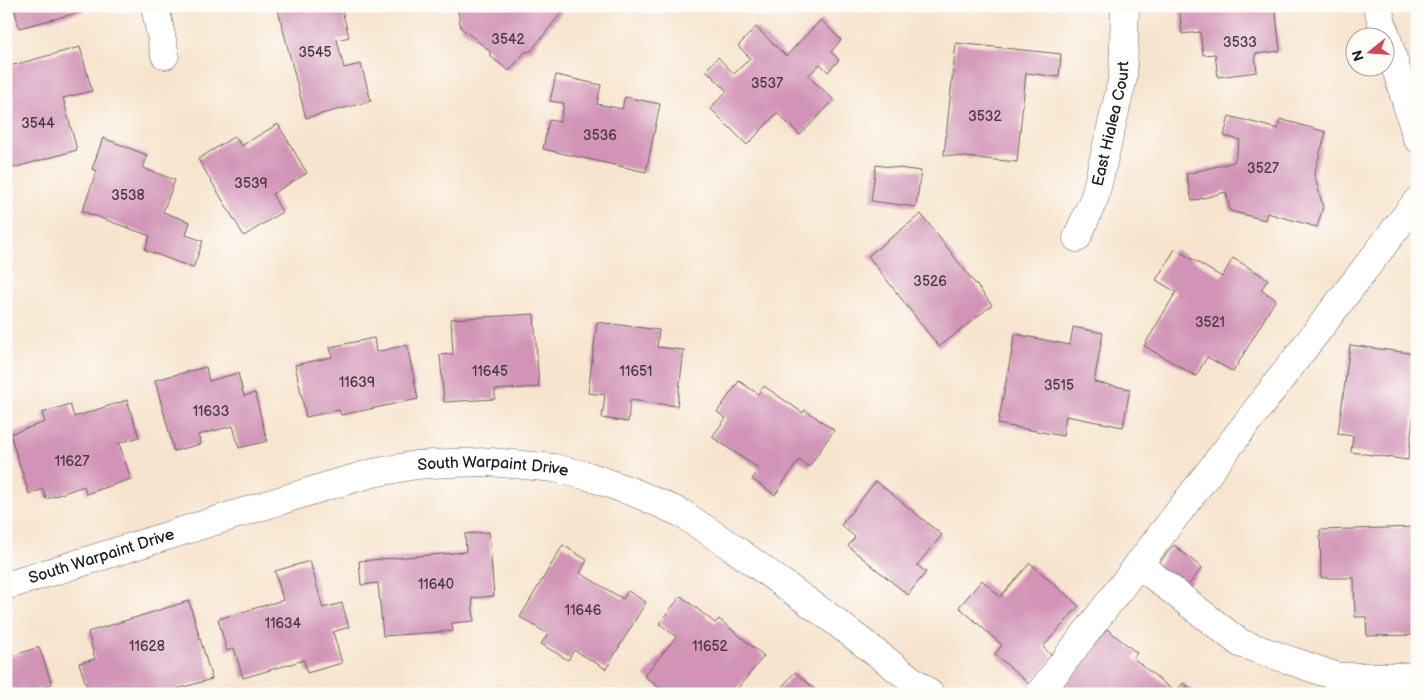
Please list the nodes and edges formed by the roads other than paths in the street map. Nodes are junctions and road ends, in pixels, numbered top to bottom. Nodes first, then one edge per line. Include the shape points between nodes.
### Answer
1 (155, 6) edge
2 (1125, 6) edge
3 (1377, 6) edge
4 (165, 55) dead end
5 (1417, 138) edge
6 (1417, 201) edge
7 (1078, 238) dead end
8 (1138, 564) junction
9 (6, 586) edge
10 (1417, 677) edge
11 (930, 694) edge
12 (1039, 694) edge

1 - 4 street
2 - 7 street, East Hialea Court via 1123,78 1095,196
3 - 5 street
6 - 8 street
8 - 10 street via 1240,643 1338,677
8 - 12 street
9 - 11 street, South Warpaint Drive via 373,473 451,463 491,462 554,468 588,476 681,513 832,619

